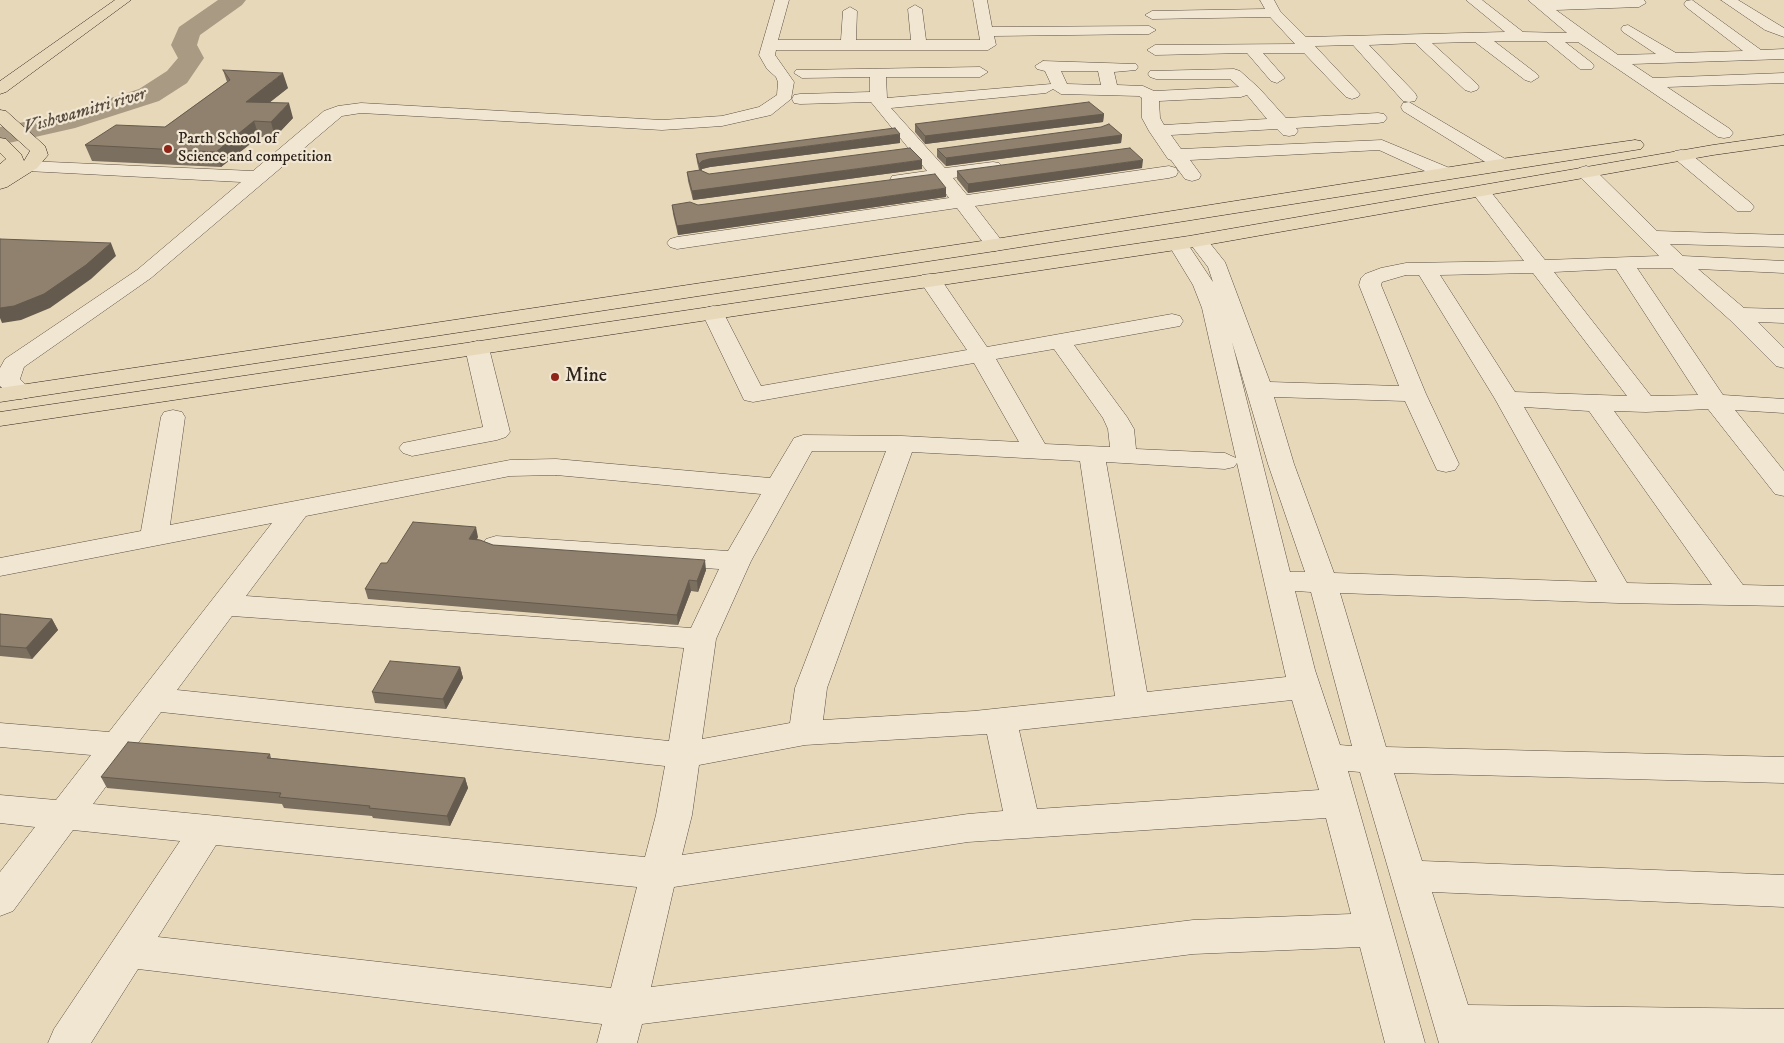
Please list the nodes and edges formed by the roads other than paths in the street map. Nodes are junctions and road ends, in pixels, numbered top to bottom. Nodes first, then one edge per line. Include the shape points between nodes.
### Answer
1 (110, 0) edge
2 (124, 0) edge
3 (782, 0) edge
4 (1473, 0) edge
5 (1634, 0) edge
6 (1728, 0) edge
7 (1540, 3) edge
8 (1691, 4) dead end
9 (1270, 6) edge
10 (915, 9) dead end
11 (986, 9) edge
12 (850, 11) dead end
13 (1152, 15) dead end
14 (1721, 26) junction
15 (1628, 29) dead end
16 (1149, 30) dead end
17 (1777, 30) edge
18 (1274, 31) dead end
19 (986, 32) junction
20 (1519, 36) junction
21 (1480, 38) junction
22 (1582, 38) junction
23 (1552, 39) junction
24 (1302, 40) junction
25 (1419, 40) junction
26 (1357, 41) junction
27 (919, 44) junction
28 (770, 45) junction
29 (848, 45) junction
30 (1251, 49) junction
31 (1155, 50) dead end
32 (1784, 54) edge
33 (1759, 56) junction
34 (1674, 59) junction
35 (1616, 60) junction
36 (1586, 66) dead end
37 (1105, 67) junction
38 (1130, 67) dead end
39 (878, 72) junction
40 (980, 72) dead end
41 (802, 73) dead end
42 (1156, 74) dead end
43 (0, 75) edge
44 (1531, 76) dead end
45 (1277, 78) dead end
46 (1784, 78) edge
47 (1650, 83) junction
48 (1471, 87) dead end
49 (1046, 88) dead end
50 (0, 89) edge
51 (1110, 90) junction
52 (1253, 91) junction
53 (1352, 94) dead end
54 (1150, 96) junction
55 (800, 99) dead end
56 (879, 101) junction
57 (0, 115) edge
58 (1274, 118) junction
59 (1378, 118) dead end
60 (1154, 124) junction
61 (917, 126) edge
62 (898, 128) junction
63 (1784, 130) edge
64 (1724, 133) junction
65 (0, 143) edge
66 (1309, 148) junction
67 (938, 149) edge
68 (917, 150) junction
69 (896, 151) edge
70 (1681, 155) junction
71 (21, 162) junction
72 (1172, 163) junction
73 (1501, 164) junction
74 (1008, 165) edge
75 (1586, 172) junction
76 (0, 173) edge
77 (1445, 173) junction
78 (941, 175) junction
79 (1192, 175) dead end
80 (258, 177) junction
81 (883, 182) edge
82 (0, 183) edge
83 (1480, 191) junction
84 (963, 202) junction
85 (1744, 207) dead end
86 (1652, 237) junction
87 (1784, 241) edge
88 (1188, 242) junction
89 (677, 243) dead end
90 (995, 245) junction
91 (1622, 262) junction
92 (1677, 262) junction
93 (1539, 267) junction
94 (1784, 268) edge
95 (1426, 269) junction
96 (930, 280) junction
97 (713, 313) junction
98 (1738, 315) junction
99 (1784, 316) edge
100 (1172, 321) dead end
101 (1059, 340) junction
102 (37, 346) junction
103 (477, 348) junction
104 (981, 354) junction
105 (1784, 361) edge
106 (0, 365) edge
107 (1260, 390) junction
108 (10, 394) edge
109 (1414, 394) junction
110 (1507, 399) junction
111 (1715, 402) junction
112 (1596, 404) junction
113 (1646, 405) junction
114 (1784, 406) edge
115 (173, 417) dead end
116 (0, 418) edge
117 (902, 444) junction
118 (412, 448) dead end
119 (1037, 452) junction
120 (1092, 454) junction
121 (1124, 456) junction
122 (1225, 461) dead end
123 (1446, 464) dead end
124 (778, 487) junction
125 (1784, 488) edge
126 (297, 509) junction
127 (154, 537) junction
128 (496, 544) edge
129 (737, 561) junction
130 (0, 567) edge
131 (1277, 580) junction
132 (1323, 583) junction
133 (1618, 593) junction
134 (1734, 594) junction
135 (1784, 596) edge
136 (224, 605) junction
137 (701, 639) junction
138 (1304, 687) junction
139 (153, 699) junction
140 (1133, 705) junction
141 (1000, 720) junction
142 (805, 733) junction
143 (0, 736) edge
144 (118, 745) junction
145 (684, 755) junction
146 (1327, 758) junction
147 (1373, 760) junction
148 (1784, 770) edge
149 (1339, 803) junction
150 (0, 808) edge
151 (65, 815) junction
152 (1023, 825) junction
153 (207, 829) junction
154 (659, 874) junction
155 (1408, 876) junction
156 (1784, 891) edge
157 (0, 900) edge
158 (1375, 930) junction
159 (128, 950) junction
160 (621, 1025) edge
161 (1784, 1028) edge
162 (1456, 1034) edge
163 (1580, 1034) edge
164 (68, 1043) edge
165 (1405, 1043) edge

1 - 43 main road
2 - 50 main road
3 - 28 street
4 - 20 street
5 - 7 street via 1639,4
6 - 17 street
7 - 22 street
8 - 14 street
9 - 13 street
9 - 24 street
10 - 27 street
11 - 19 street
12 - 29 street
14 - 17 street
14 - 33 street
15 - 34 street
16 - 19 street
18 - 24 street
19 - 27 street via 988,45
20 - 21 street
20 - 23 street
21 - 25 street
21 - 44 street
22 - 23 street
22 - 35 street
23 - 36 street
24 - 26 street
24 - 30 street
24 - 53 street
25 - 26 street
25 - 48 street
26 - 73 street via 1409,102
27 - 29 street
28 - 29 street
28 - 80 street via 766,55 772,66 783,75 785,96 765,111 722,120 662,125 350,108 330,115
30 - 31 street
30 - 45 street
32 - 33 street
33 - 34 street
34 - 35 street
35 - 47 street
37 - 38 street
37 - 51 street
37 - 51 street via 1047,66 1061,89
39 - 40 street
39 - 41 street
39 - 56 street
42 - 52 street via 1234,74
46 - 47 street
47 - 64 street
49 - 56 street
51 - 54 street via 1143,90
52 - 54 street
52 - 58 street
54 - 60 street
55 - 56 street
56 - 62 street
57 - 71 main road via 40,150 39,155
58 - 59 street
58 - 60 street
58 - 66 street
60 - 72 street
61 - 62 street
62 - 68 street
63 - 64 main road
63 - 70 main road
64 - 73 main road
65 - 71 main road
66 - 72 street
66 - 77 street via 1382,145
67 - 68 street
68 - 69 street
68 - 78 street
70 - 75 main road
70 - 85 street
71 - 76 main road via 14,162
71 - 80 street
71 - 82 main road
72 - 79 street
72 - 84 street
73 - 77 main road
74 - 78 street
75 - 83 main road
75 - 86 street
77 - 90 main road
78 - 81 street
78 - 84 street
80 - 102 street via 144,274
83 - 88 main road
83 - 93 street
84 - 89 street
84 - 90 street
86 - 87 street
86 - 92 street
88 - 96 main road
88 - 107 street via 1218,266
88 - 131 street via 1213,308
90 - 108 main road
91 - 92 street
91 - 93 street
91 - 111 street
92 - 94 street
92 - 98 street
93 - 95 street
93 - 113 street
95 - 109 street via 1388,272 1372,278 1370,285
95 - 110 street
96 - 97 main road
96 - 104 street
97 - 103 main road
97 - 104 street via 754,395
98 - 99 street
98 - 105 street
100 - 101 street
101 - 104 street
101 - 121 street via 1115,417 1121,429
102 - 106 street
102 - 108 street via 13,364 8,381
103 - 116 main road
103 - 118 street via 497,432
104 - 119 street
107 - 109 street
107 - 132 street via 1281,464
109 - 123 street
110 - 112 street
110 - 133 street
111 - 113 street
111 - 114 street
111 - 125 street
112 - 113 street
112 - 134 street
115 - 127 street
117 - 119 street
117 - 124 street via 803,443
117 - 142 street via 811,688
119 - 120 street
120 - 121 street
120 - 140 street
121 - 122 street
124 - 126 street via 556,467 510,468
124 - 129 street
126 - 127 street
126 - 136 street
127 - 130 street
128 - 129 street
129 - 137 street
131 - 132 street
131 - 138 street
132 - 133 street
132 - 147 street
133 - 134 street
134 - 135 street
136 - 137 street
136 - 139 street
137 - 145 street
138 - 140 street
138 - 146 street
139 - 144 street
139 - 145 street
140 - 141 street
141 - 142 street
141 - 152 street
142 - 145 street
143 - 144 street
144 - 151 street
145 - 154 street via 674,815
146 - 147 street
146 - 149 street
147 - 148 street
147 - 155 street
149 - 152 street
149 - 158 street
150 - 151 street
151 - 153 street
151 - 157 street
152 - 154 street via 968,828
153 - 154 street
153 - 159 street
154 - 160 street
155 - 156 street
155 - 162 street
158 - 160 street via 1193,937
158 - 165 street
159 - 160 street
159 - 164 street
161 - 163 street
162 - 163 street

